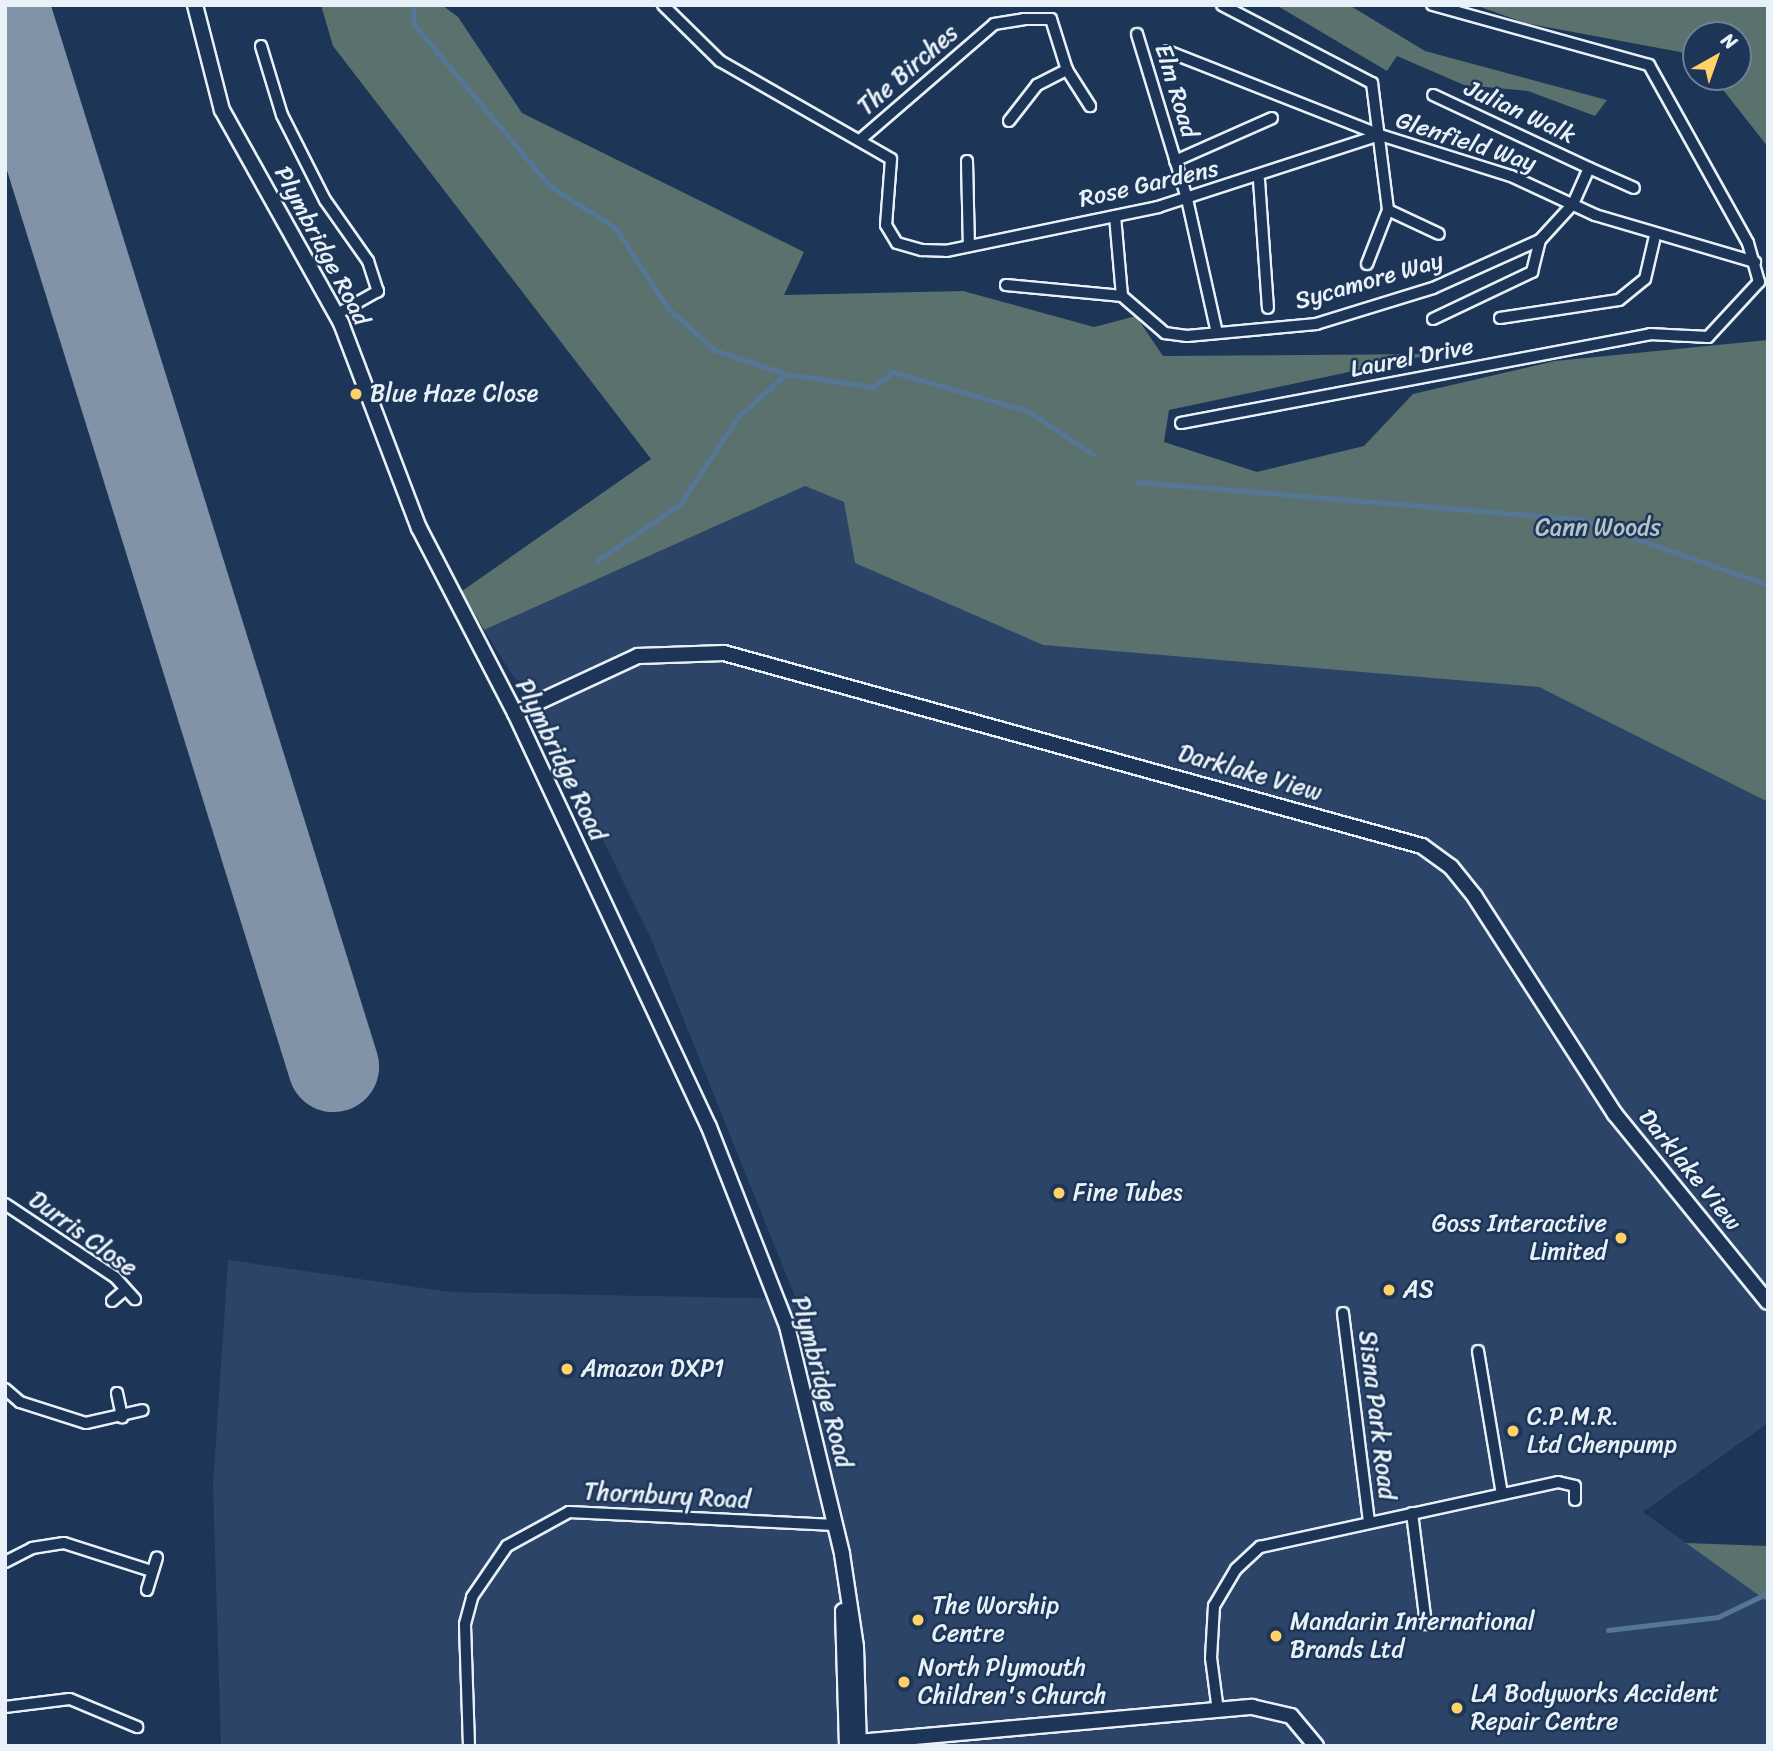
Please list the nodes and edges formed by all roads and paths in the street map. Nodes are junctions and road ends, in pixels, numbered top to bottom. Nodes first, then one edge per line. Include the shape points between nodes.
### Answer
1 (195, 5) edge
2 (663, 5) edge
3 (1222, 5) edge
4 (1433, 5) edge
5 (1137, 34) dead end
6 (261, 46) dead end
7 (1167, 51) dead end
8 (1067, 70) junction
9 (1433, 95) dead end
10 (1090, 106) dead end
11 (1272, 118) dead end
12 (1009, 121) dead end
13 (1380, 135) junction
14 (861, 139) junction
15 (967, 161) dead end
16 (1175, 161) junction
17 (1590, 168) junction
18 (1259, 180) junction
19 (1634, 188) dead end
20 (1187, 199) junction
21 (1573, 204) junction
22 (1388, 210) junction
23 (1115, 216) junction
24 (1439, 234) dead end
25 (1655, 236) junction
26 (1540, 240) junction
27 (969, 246) junction
28 (1755, 262) junction
29 (1367, 264) dead end
30 (1006, 285) dead end
31 (1122, 296) junction
32 (1268, 308) dead end
33 (337, 314) junction
34 (1500, 318) dead end
35 (1433, 319) dead end
36 (1216, 333) junction
37 (1181, 423) dead end
38 (515, 713) junction
39 (5, 1204) edge
40 (126, 1289) junction
41 (135, 1298) dead end
42 (112, 1300) dead end
43 (1768, 1302) edge
44 (1343, 1313) dead end
45 (1478, 1351) dead end
46 (5, 1389) edge
47 (117, 1393) dead end
48 (143, 1410) dead end
49 (122, 1417) junction
50 (1502, 1494) junction
51 (1576, 1500) dead end
52 (1412, 1513) junction
53 (1369, 1521) junction
54 (835, 1525) junction
55 (157, 1558) dead end
56 (5, 1562) edge
57 (151, 1571) junction
58 (147, 1590) dead end
59 (1426, 1624) dead end
60 (5, 1707) edge
61 (1218, 1711) junction
62 (137, 1727) dead end
63 (853, 1744) edge
64 (469, 1746) edge
65 (1316, 1746) edge

1 - 33 street, Plymbridge Road via 222,110
2 - 14 street via 720,61
3 - 13 street via 1359,72 1372,83
4 - 28 street via 1649,65 1665,90 1674,120
5 - 16 street, Elm Road
6 - 33 street via 282,116 325,200 368,261 378,291
7 - 13 street, Glenfield Way
8 - 10 street, The Birches
8 - 12 street via 1037,85
8 - 14 street, The Birches via 1051,19 994,24
9 - 17 street, Julian Walk
11 - 16 street
13 - 18 street, Rose Gardens
13 - 21 street, Glenfield Way via 1511,176
13 - 22 street
14 - 27 street, Rose Gardens via 891,159 887,225 897,243 922,250
15 - 27 street
16 - 20 street, Elm Road
17 - 19 street, Julian Walk
17 - 21 street, Julian Walk
18 - 20 street, Rose Gardens
18 - 32 street
20 - 23 street, Rose Gardens
20 - 36 street, Elm Road
21 - 25 street, Glenfield Way
21 - 26 street, Sycamore Way
22 - 24 street
22 - 29 street
23 - 27 street, Rose Gardens
23 - 31 street
25 - 28 street, Glenfield Way
25 - 34 street via 1645,279 1619,300
26 - 35 street via 1532,272
26 - 36 street, Sycamore Way via 1433,288 1316,324
28 - 37 street, Laurel Drive via 1759,282 1717,334 1650,334
30 - 31 street
31 - 36 street, Sycamore Way via 1165,333
33 - 38 street, Plymbridge Road via 418,528
38 - 43 street, Darklake View via 638,656 723,653 1422,846 1451,867 1475,897 1615,1114
38 - 54 street, Plymbridge Road via 719,1150 787,1326
39 - 40 street, Durris Close
40 - 41 street, Durris Close
40 - 42 street
44 - 53 street, Sisna Park Road
45 - 50 street
46 - 49 street via 20,1402 86,1423
47 - 49 street
48 - 49 street
50 - 51 street, Sisna Park Road via 1558,1482 1575,1486
50 - 52 street, Sisna Park Road
52 - 53 street, Sisna Park Road
52 - 59 street, Sisna Park Road
53 - 61 street, Sisna Park Road via 1277,1541 1236,1569 1214,1606 1211,1629
54 - 63 street, Plymbridge Road via 856,1647
54 - 64 street, Thornbury Road via 569,1512 507,1546 472,1597 465,1624
55 - 57 street
56 - 57 street via 32,1548 64,1544
57 - 58 street
60 - 62 street via 70,1699 90,1702
61 - 63 street
61 - 65 street via 1276,1709 1307,1728

